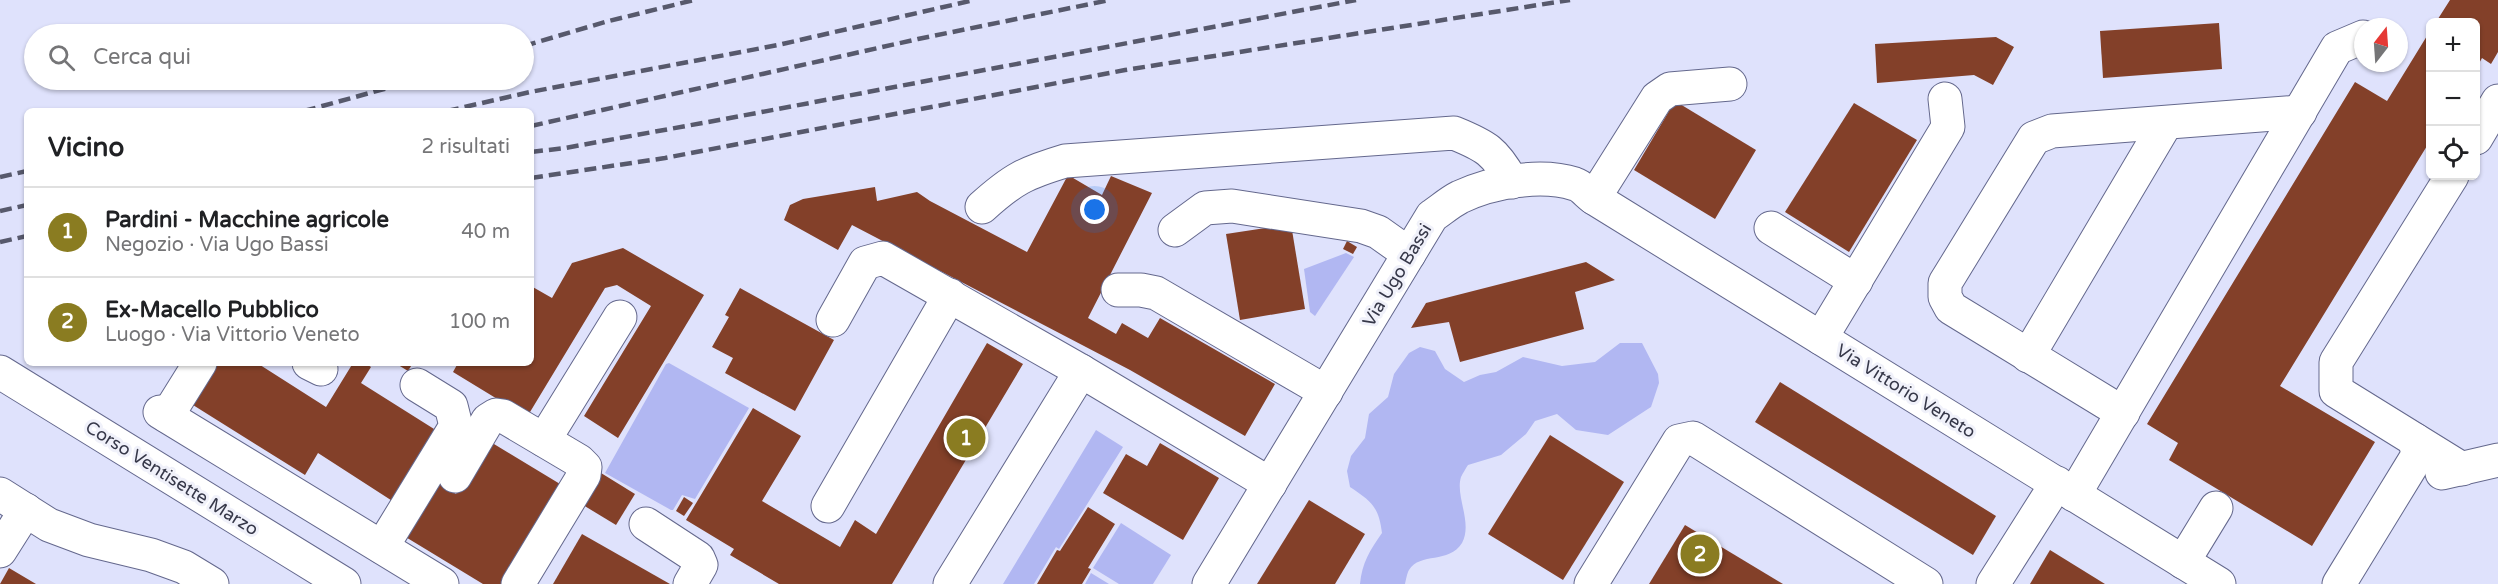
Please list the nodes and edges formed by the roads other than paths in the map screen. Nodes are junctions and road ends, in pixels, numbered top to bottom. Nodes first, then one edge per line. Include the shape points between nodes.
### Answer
1 (2354, 41) edge
2 (1730, 84) dead end
3 (1945, 99) dead end
4 (2498, 101) edge
5 (2300, 112) junction
6 (2166, 123) junction
7 (2480, 130) edge
8 (2450, 180) edge
9 (1512, 182) junction
10 (1594, 198) junction
11 (982, 207) dead end
12 (1771, 228) dead end
13 (1175, 230) dead end
14 (1409, 254) junction
15 (1856, 281) junction
16 (1118, 290) dead end
17 (950, 295) junction
18 (620, 317) dead end
19 (833, 320) dead end
20 (1821, 338) junction
21 (2028, 356) junction
22 (198, 366) edge
23 (1081, 371) junction
24 (0, 372) edge
25 (417, 386) dead end
26 (1326, 392) junction
27 (2123, 413) junction
28 (544, 440) junction
29 (2415, 440) junction
30 (2498, 460) edge
31 (2462, 469) junction
32 (455, 476) dead end
33 (1270, 483) junction
34 (2402, 483) junction
35 (2066, 489) junction
36 (13, 502) edge
37 (828, 506) dead end
38 (2216, 508) dead end
39 (645, 524) dead end
40 (382, 547) junction
41 (0, 551) edge
42 (2183, 562) junction
43 (179, 576) edge
44 (212, 584) edge
45 (344, 584) edge
46 (442, 584) edge
47 (518, 584) edge
48 (690, 584) edge
49 (950, 584) edge
50 (1209, 584) edge
51 (1590, 584) edge
52 (1926, 584) edge
53 (1993, 584) edge
54 (2219, 584) edge
55 (2339, 584) edge

1 - 5 street via 2337,48
2 - 10 street via 1670,89 1657,98
3 - 15 street via 1948,127
4 - 7 street
5 - 6 street
5 - 27 street
6 - 21 street
6 - 21 street via 2052,131 2034,138 1945,283 1945,297 1951,308
8 - 29 street via 2336,362 2336,391
9 - 10 street, Via Ugo Bassi via 1548,180 1577,184
9 - 11 street via 1500,160 1479,143 1454,133 1065,161 1028,172
9 - 14 street, Via Ugo Bassi via 1480,189 1449,204 1432,216
10 - 20 street, Via Vittorio Veneto
12 - 15 street
13 - 14 street via 1205,208 1232,206 1361,226 1378,232
14 - 26 street, Via Ugo Bassi
15 - 20 street
16 - 26 street via 1156,293
17 - 19 street via 883,258 865,263
17 - 23 street
17 - 37 street
18 - 28 street
20 - 35 street, Via Vittorio Veneto
21 - 27 street
22 - 40 street via 164,414
23 - 33 street
23 - 49 street
24 - 45 street, Corso Ventisette Marzo
25 - 40 street via 451,406 456,426
26 - 33 street, Via Ugo Bassi
27 - 35 street
28 - 32 street via 496,415 488,420
28 - 47 street via 579,461 585,467 584,475
29 - 31 street
29 - 34 street via 2418,455
30 - 31 street
31 - 34 street
33 - 50 street, Via Ugo Bassi
34 - 55 street
35 - 42 street, Via Vittorio Veneto
35 - 53 street
36 - 41 street
36 - 43 street via 49,525 89,540 152,555
38 - 42 street
39 - 48 street via 698,558 701,565
40 - 46 street
42 - 54 street, Via Vittorio Veneto
43 - 44 street
51 - 52 street via 1678,441 1692,438

